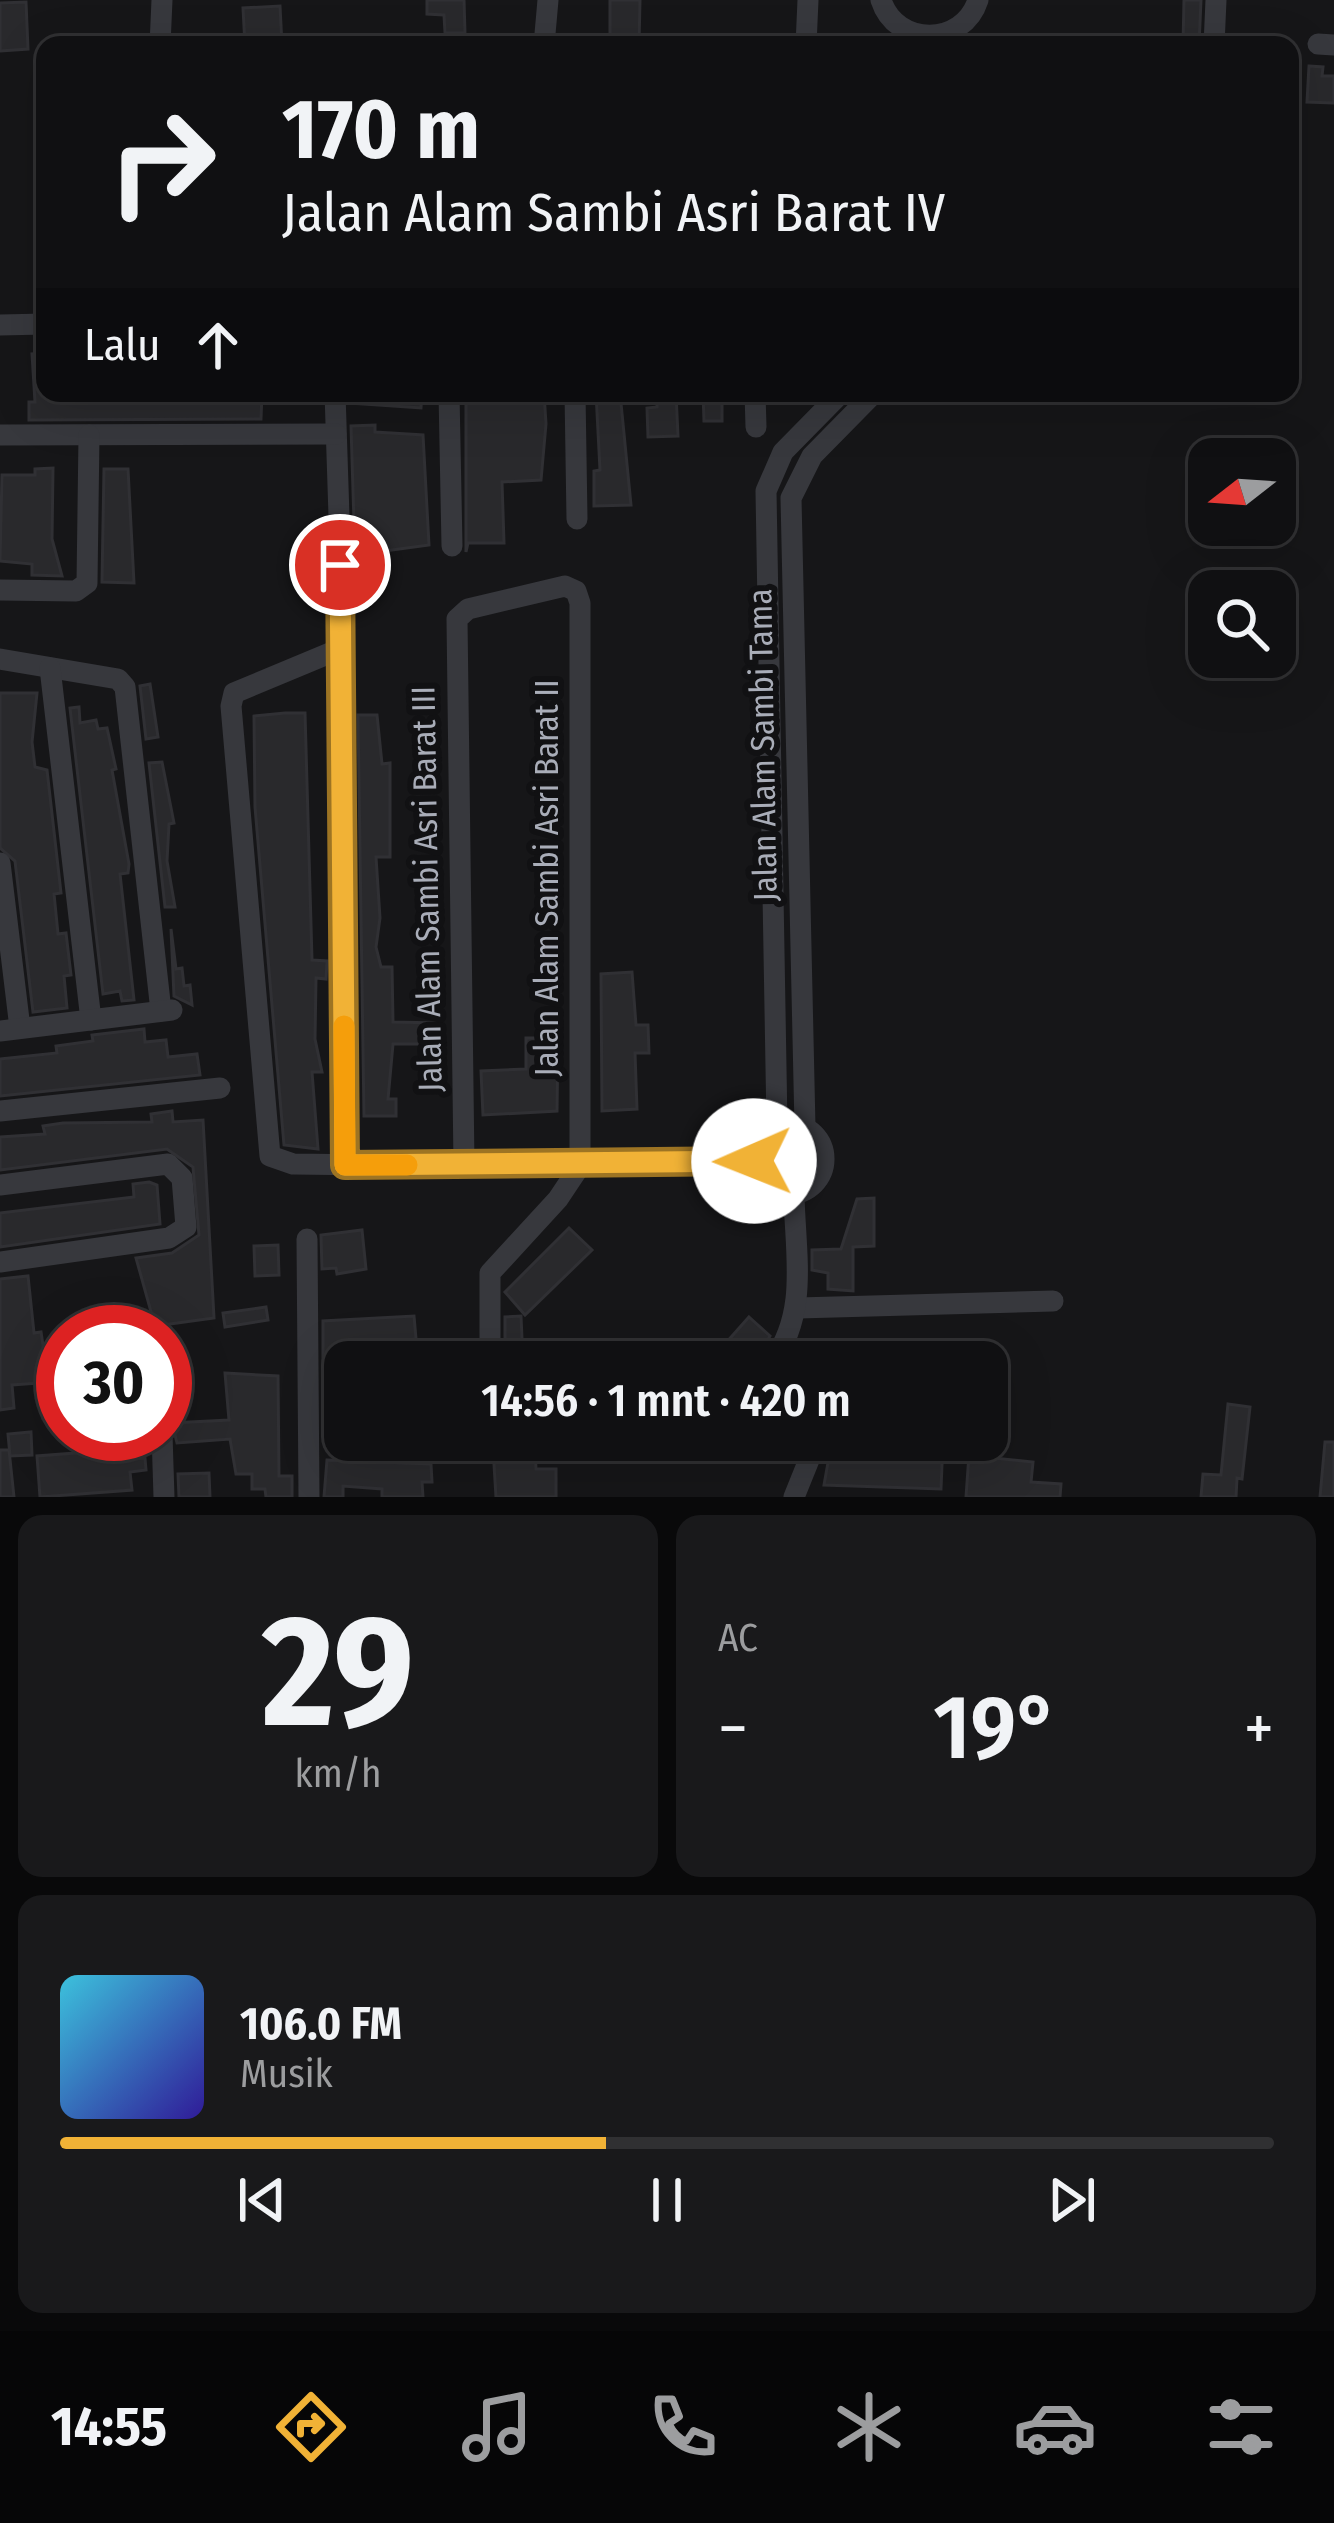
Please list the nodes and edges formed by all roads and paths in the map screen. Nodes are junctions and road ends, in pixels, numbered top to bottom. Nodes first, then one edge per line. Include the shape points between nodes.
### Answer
1 (162, 0) edge
2 (548, 0) edge
3 (808, 0) edge
4 (881, 0) edge
5 (978, 0) edge
6 (1216, 0) edge
7 (160, 36) edge
8 (545, 36) edge
9 (806, 36) edge
10 (910, 36) edge
11 (951, 36) edge
12 (1214, 36) edge
13 (36, 324) edge
14 (0, 325) edge
15 (335, 402) edge
16 (449, 402) edge
17 (575, 402) edge
18 (755, 402) edge
19 (832, 402) edge
20 (865, 402) edge
21 (756, 427) dead end
22 (336, 434) junction
23 (0, 435) edge
24 (89, 435) junction
25 (578, 519) dead end
26 (452, 546) dead end
27 (0, 590) edge
28 (576, 591) joint
29 (342, 644) junction
30 (0, 659) edge
31 (50, 668) junction
32 (0, 863) edge
33 (91, 1020) junction
34 (10, 1030) edge
35 (220, 1088) dead end
36 (0, 1111) edge
37 (777, 1125) junction
38 (805, 1127) junction
39 (754, 1161) junction
40 (345, 1165) junction
41 (464, 1165) junction
42 (580, 1166) junction
43 (0, 1185) edge
44 (794, 1194) junction
45 (307, 1239) dead end
46 (0, 1262) edge
47 (1053, 1301) dead end
48 (798, 1308) junction
49 (490, 1341) edge
50 (786, 1341) edge
51 (163, 1461) edge
52 (809, 1461) edge
53 (164, 1497) edge
54 (309, 1497) edge
55 (794, 1497) edge

1 - 7 street
2 - 8 street
3 - 9 street
4 - 10 street
5 - 11 street
6 - 12 street
13 - 14 street
15 - 22 street
16 - 26 street
17 - 25 street
18 - 21 street
19 - 37 street, Jalan Alam Sambi Tama via 783,452 766,491
20 - 38 street, Jalan Alam Sambi Tama via 812,456 791,498
22 - 24 street
22 - 29 street
23 - 24 street
24 - 27 street via 87,583 76,591
28 - 41 street, Jalan Alam Sambi Asri Barat III via 554,586 459,613
28 - 42 street, Jalan Alam Sambi Asri Barat II
29 - 40 street
29 - 40 street via 234,693 267,1150 293,1164
30 - 31 street
31 - 33 street
31 - 33 street via 118,679 125,687 167,1011
32 - 34 street
33 - 34 street
35 - 36 street
37 - 38 street
37 - 39 street via 764,1133
38 - 44 street via 824,1163 814,1184
39 - 42 street
39 - 44 street via 763,1183
40 - 41 street
41 - 42 street
42 - 49 street via 490,1273
43 - 46 street via 168,1164 182,1178 185,1227 169,1238
44 - 48 street
45 - 54 street
47 - 48 street
48 - 50 street
51 - 53 street
52 - 55 street

